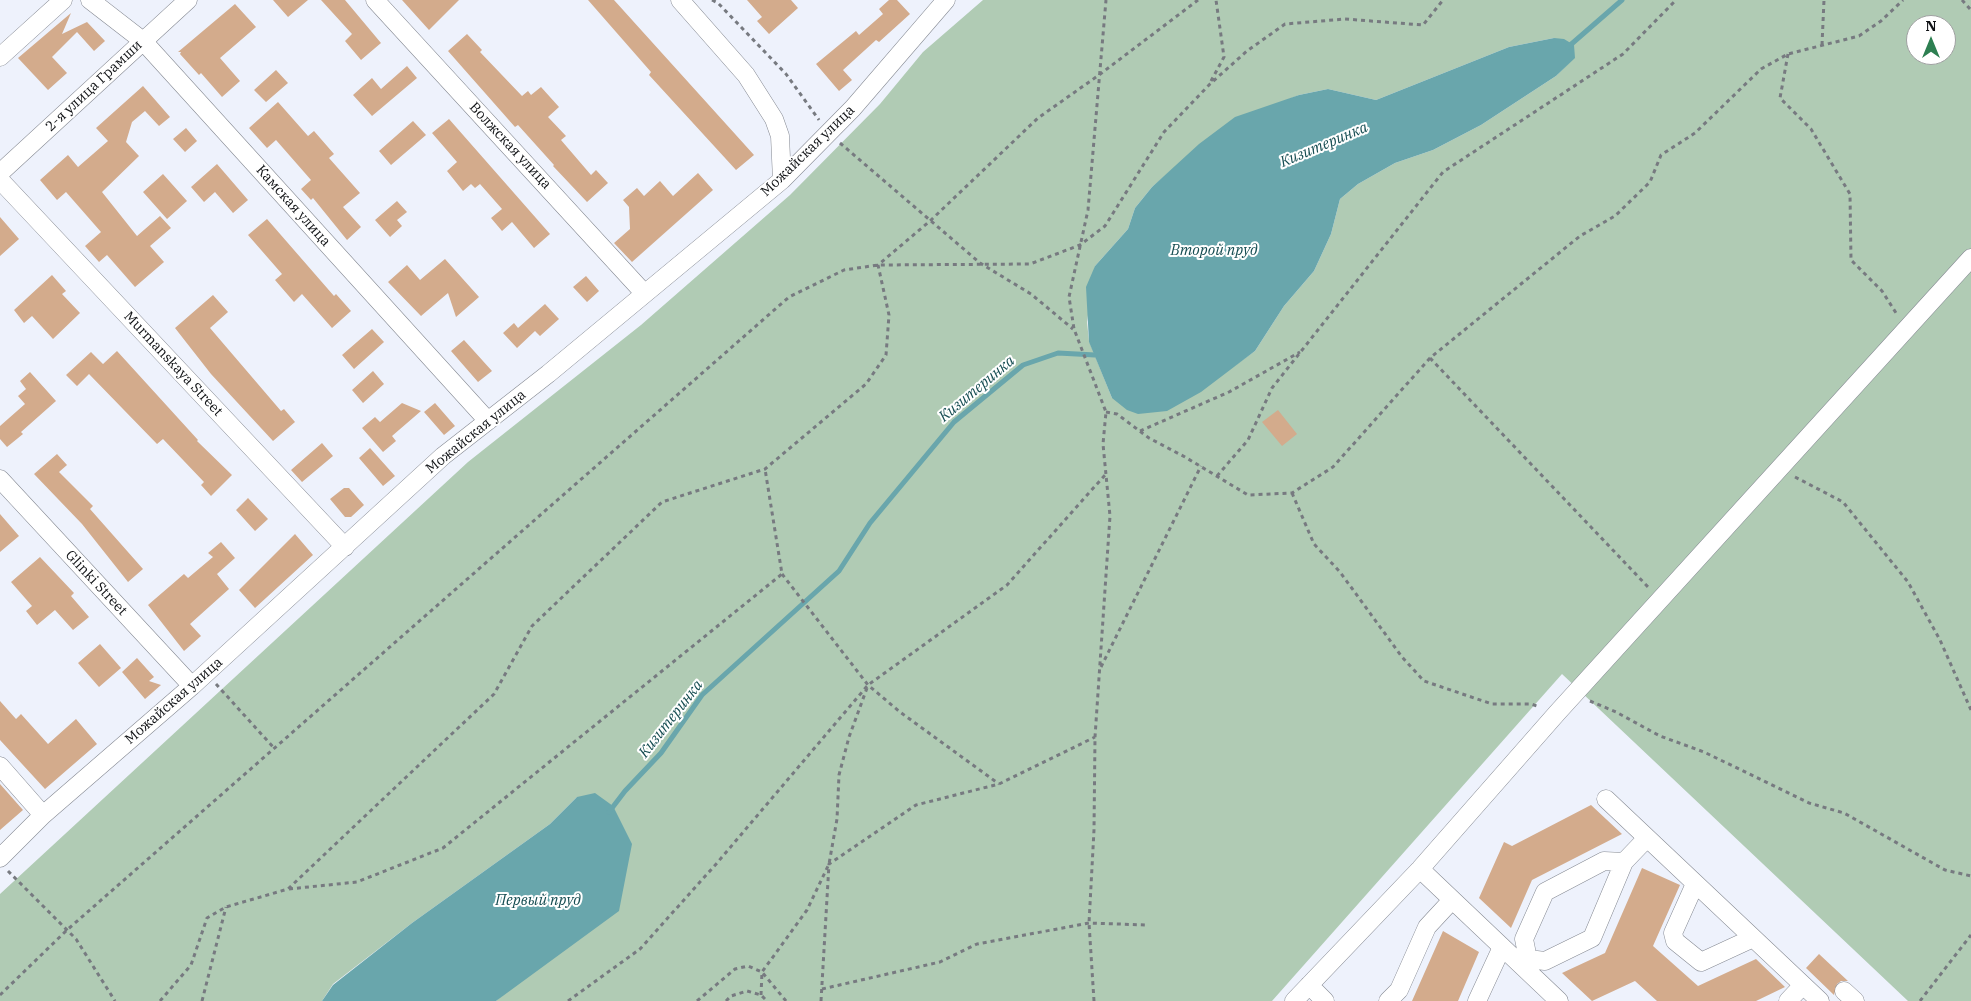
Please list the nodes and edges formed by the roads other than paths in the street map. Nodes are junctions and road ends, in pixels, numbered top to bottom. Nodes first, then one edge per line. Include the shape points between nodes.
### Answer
1 (63, 0) edge
2 (90, 0) edge
3 (188, 0) edge
4 (375, 0) edge
5 (680, 0) edge
6 (946, 0) edge
7 (143, 41) junction
8 (0, 56) edge
9 (0, 173) edge
10 (0, 180) edge
11 (782, 180) junction
12 (1971, 258) edge
13 (644, 293) junction
14 (488, 421) junction
15 (0, 479) edge
16 (345, 547) junction
17 (192, 686) junction
18 (0, 766) edge
19 (1606, 799) dead end
20 (43, 815) junction
21 (1647, 838) junction
22 (1624, 862) junction
23 (3, 864) edge
24 (1420, 869) junction
25 (1695, 884) junction
26 (1452, 900) junction
27 (1753, 938) junction
28 (1502, 947) junction
29 (1524, 962) junction
30 (1309, 985) junction
31 (1803, 985) junction
32 (1554, 1000) edge
33 (1294, 1001) edge
34 (1325, 1001) edge
35 (1388, 1001) edge
36 (1477, 1001) edge
37 (1788, 1001) edge
38 (1820, 1001) edge

1 - 8 street
2 - 7 street, Камская улица
3 - 7 street, 2-я улица Грамши
4 - 13 street, Волжская улица
5 - 11 street via 746,75 774,119 780,136
6 - 11 street, Можайская улица via 829,133
7 - 9 street, 2-я улица Грамши
7 - 14 street, Камская улица
10 - 16 street, Murmanskaya Street
11 - 13 street, Можайская улица
12 - 24 street via 1574,694
13 - 14 street, Можайская улица
14 - 16 street, Можайская улица via 443,456
15 - 17 street, Glinki Street
16 - 17 street, Можайская улица
17 - 20 street, Можайская улица
18 - 20 street
19 - 21 street
20 - 23 street, Можайская улица
21 - 22 street
21 - 25 street
22 - 29 street via 1592,938 1545,961
22 - 29 street via 1604,861 1545,892 1524,939
24 - 26 street
24 - 30 street
25 - 27 street
25 - 27 street via 1673,933 1675,941 1701,962
26 - 28 street
26 - 35 street via 1427,927 1399,990
27 - 31 street
28 - 29 street
28 - 36 street
29 - 32 street
30 - 33 street
30 - 34 street
31 - 37 street
31 - 38 street

